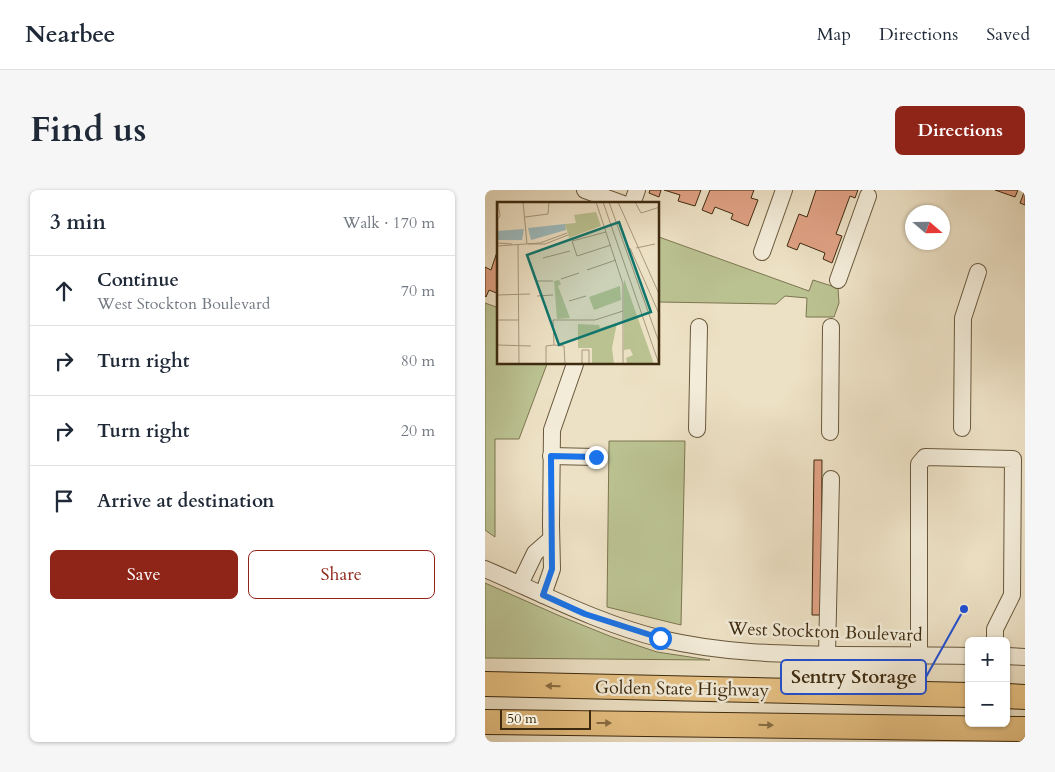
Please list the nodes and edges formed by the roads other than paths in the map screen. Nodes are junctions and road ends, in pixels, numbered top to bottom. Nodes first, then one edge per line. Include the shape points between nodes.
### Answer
1 (585, 190) edge
2 (637, 190) edge
3 (784, 190) edge
4 (868, 196) dead end
5 (618, 202) edge
6 (633, 202) edge
7 (762, 252) dead end
8 (978, 272) dead end
9 (838, 280) dead end
10 (699, 327) dead end
11 (831, 327) dead end
12 (575, 365) edge
13 (697, 428) dead end
14 (963, 428) dead end
15 (830, 432) dead end
16 (551, 456) junction
17 (596, 457) dead end
18 (831, 479) dead end
19 (551, 539) junction
20 (485, 569) edge
21 (520, 584) junction
22 (543, 595) junction
23 (995, 637) edge
24 (827, 654) junction
25 (919, 655) junction
26 (965, 656) edge
27 (1010, 656) edge
28 (1025, 656) edge
29 (485, 684) edge
30 (965, 695) edge
31 (1010, 696) edge
32 (1025, 697) edge
33 (485, 722) edge
34 (1025, 729) edge
35 (1025, 741) edge
36 (1007, 742) edge

1 - 5 street
2 - 6 street
3 - 7 street
4 - 9 street
8 - 14 street via 963,318
10 - 13 street
11 - 15 street
12 - 16 street via 552,430
16 - 17 street
16 - 19 street
18 - 24 street
19 - 21 street via 535,552
19 - 22 street via 552,569
20 - 21 street, West Stockton Boulevard
21 - 22 street, West Stockton Boulevard
22 - 24 street, West Stockton Boulevard via 585,614 691,645 730,644 771,654
23 - 25 street via 995,629 1012,595 1013,459 925,457 919,464
24 - 25 street, West Stockton Boulevard
25 - 26 street, West Stockton Boulevard
27 - 28 street
30 -> 29 highway, Golden State Highway
31 - 32 highway
33 -> 34 highway, Golden State Highway
35 - 36 highway

